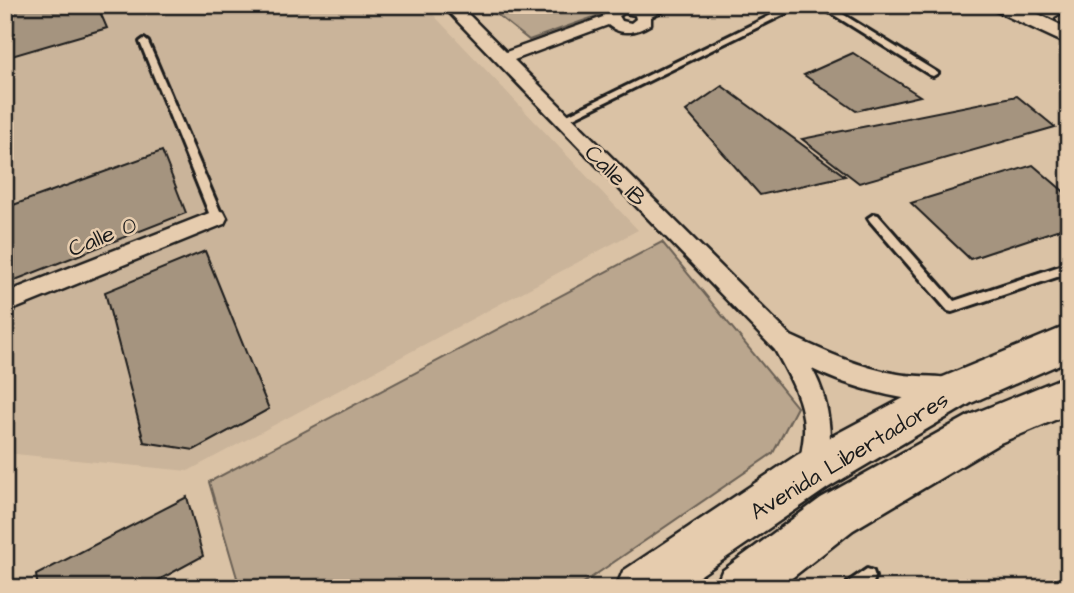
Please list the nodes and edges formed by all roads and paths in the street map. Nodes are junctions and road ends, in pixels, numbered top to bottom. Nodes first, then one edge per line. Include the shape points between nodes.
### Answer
1 (450, 5) edge
2 (665, 5) edge
3 (799, 5) edge
4 (822, 5) edge
5 (1002, 5) edge
6 (1036, 5) edge
7 (625, 12) edge
8 (1068, 24) edge
9 (144, 42) dead end
10 (507, 64) junction
11 (933, 72) dead end
12 (562, 120) junction
13 (217, 218) joint
14 (874, 218) dead end
15 (1069, 268) edge
16 (5, 303) edge
17 (783, 343) junction
18 (1066, 346) edge
19 (957, 390) junction
20 (1069, 394) edge
21 (813, 471) junction
22 (640, 588) edge
23 (738, 588) edge

1 - 10 street, Calle 1B
2 - 7 street
3 - 12 lane
4 - 11 lane
5 - 8 street
6 - 8 street
7 - 10 street
9 - 13 lane
10 - 12 street, Calle 1B
12 - 17 street, Calle 1B
13 - 16 street, Calle 0
14 - 15 lane via 952,307
17 - 19 street, Calle 1B via 838,370 898,386
17 - 21 street, Calle 1B via 806,382 817,426
18 - 19 main road, Avenida Libertadores
19 - 21 main road, Avenida Libertadores
20 - 23 main road, Avenida Libertadores via 985,429 836,514
21 - 22 main road, Avenida Libertadores

